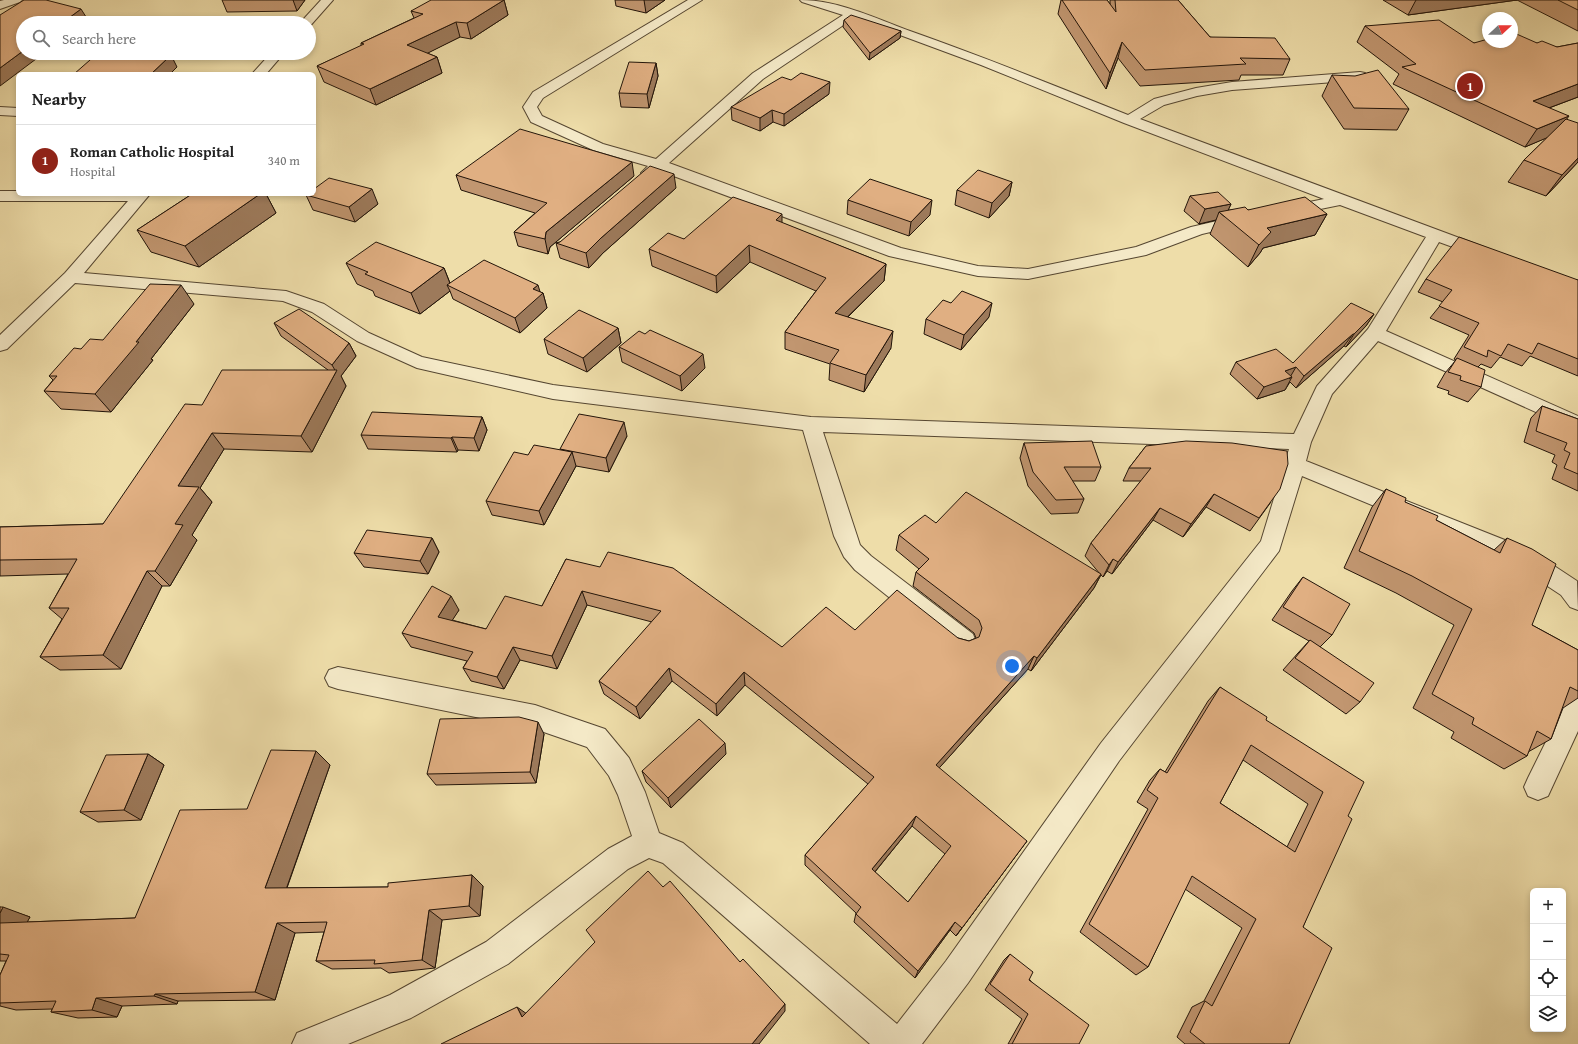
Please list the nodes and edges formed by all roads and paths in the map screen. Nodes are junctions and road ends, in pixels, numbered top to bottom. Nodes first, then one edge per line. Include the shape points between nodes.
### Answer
1 (16, 0) edge
2 (327, 0) edge
3 (696, 0) edge
4 (806, 0) edge
5 (0, 6) edge
6 (852, 14) junction
7 (312, 16) edge
8 (272, 60) edge
9 (261, 72) edge
10 (1361, 76) edge
11 (0, 111) edge
12 (16, 112) edge
13 (1129, 120) junction
14 (659, 165) junction
15 (641, 180) edge
16 (0, 196) edge
17 (16, 196) edge
18 (140, 196) edge
19 (1340, 200) junction
20 (1435, 235) junction
21 (1499, 259) edge
22 (71, 277) junction
23 (1375, 333) junction
24 (0, 345) edge
25 (811, 424) junction
26 (1578, 424) edge
27 (1298, 453) junction
28 (1578, 600) edge
29 (964, 642) edge
30 (338, 678) dead end
31 (1578, 703) edge
32 (1538, 787) dead end
33 (648, 842) junction
34 (308, 1044) edge
35 (895, 1044) edge
36 (902, 1044) edge

1 - 5 street
2 - 7 street
3 - 14 street via 538,95 530,107 536,118 566,133 598,147
4 - 6 street
6 - 13 street via 986,62
6 - 14 street via 758,76
8 - 9 street
10 - 13 street via 1232,86 1196,92 1159,102
11 - 12 street
13 - 19 street
14 - 15 street
14 - 19 street via 895,252 978,271 1028,274 1140,251 1198,230
16 - 17 street
18 - 22 street
19 - 20 street
20 - 21 street
20 - 23 street
22 - 24 street
22 - 25 street via 286,296 318,308 363,337 417,362 553,392
23 - 26 street
23 - 27 street via 1324,391
25 - 27 street via 1138,438
25 - 29 street via 845,536 852,551 863,563
27 - 28 street via 1522,557 1569,588
27 - 36 street via 1271,545 1110,752 957,972
30 - 33 street via 535,717 596,738 619,767 631,792
31 - 32 street
33 - 34 street via 618,859 497,953 400,1007
33 - 35 street via 673,853

